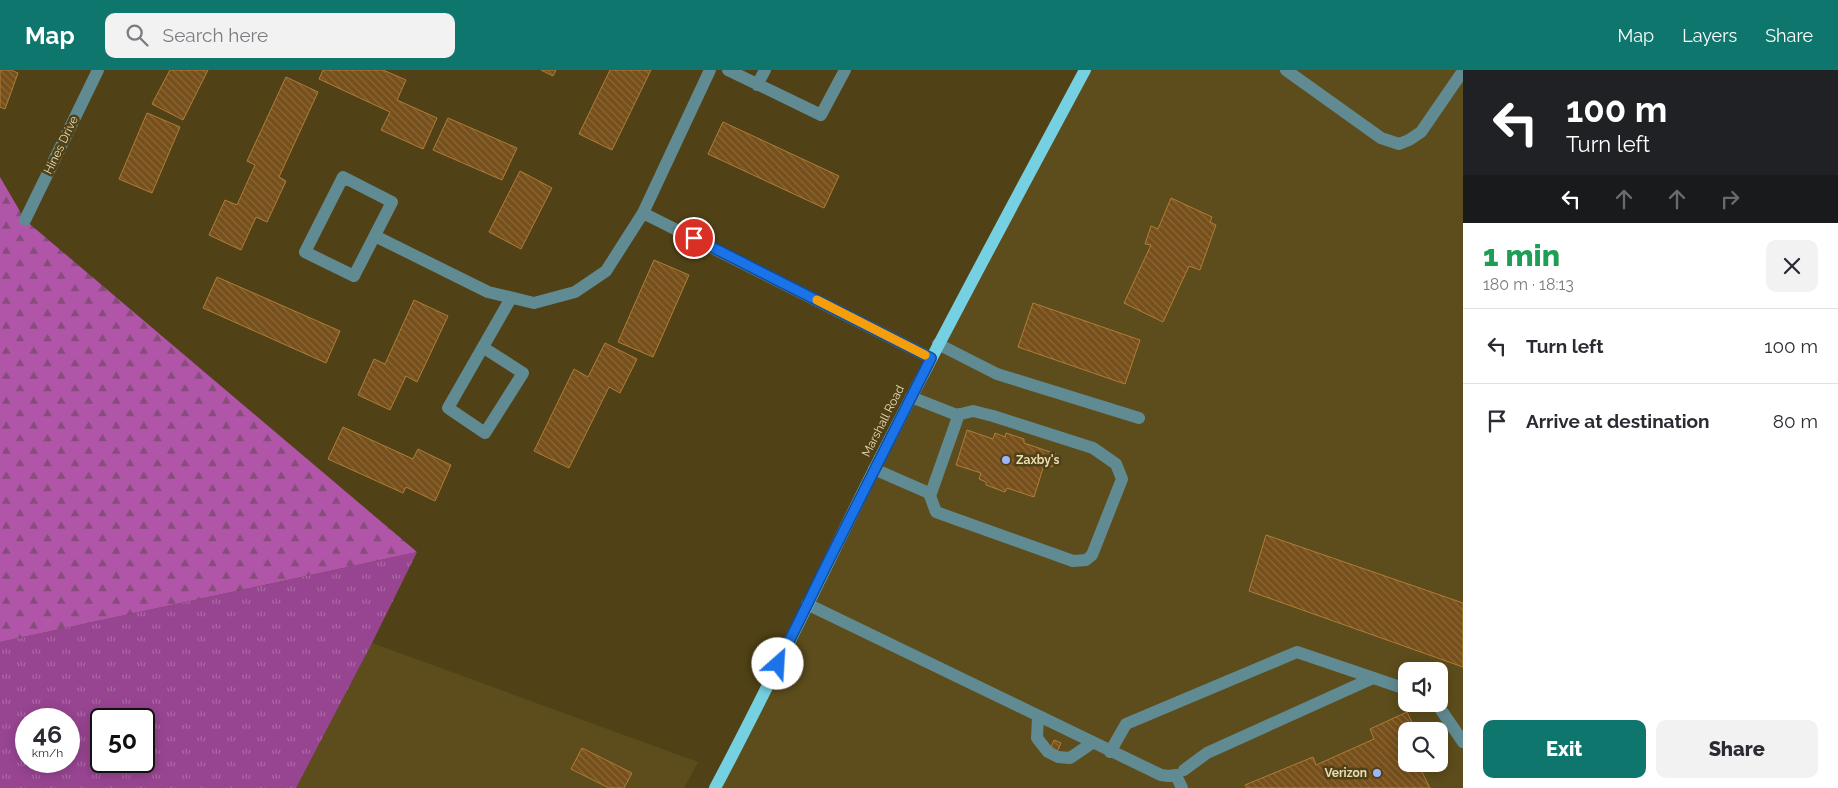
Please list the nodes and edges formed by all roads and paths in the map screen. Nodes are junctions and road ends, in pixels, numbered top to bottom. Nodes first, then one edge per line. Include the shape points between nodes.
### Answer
1 (98, 70) edge
2 (710, 70) edge
3 (728, 70) edge
4 (765, 70) edge
5 (845, 70) edge
6 (1085, 70) edge
7 (1286, 70) edge
8 (1463, 72) edge
9 (757, 84) junction
10 (643, 212) junction
11 (25, 220) dead end
12 (375, 236) junction
13 (511, 298) junction
14 (938, 344) junction
15 (484, 348) junction
16 (931, 358) junction
17 (911, 397) junction
18 (959, 414) junction
19 (1139, 418) dead end
20 (874, 469) junction
21 (930, 496) junction
22 (807, 604) junction
23 (1373, 678) junction
24 (1398, 686) edge
25 (1442, 712) edge
26 (1038, 717) junction
27 (1463, 742) edge
28 (1092, 743) junction
29 (1110, 752) junction
30 (1184, 770) dead end
31 (715, 788) edge
32 (1182, 788) edge

1 - 11 street, Hines Drive
2 - 10 street
3 - 9 street
4 - 9 street
5 - 9 street via 821,115
6 - 14 main road, Marshall Road
7 - 8 street via 1381,138 1400,144 1421,132
10 - 13 street via 606,271 575,292 534,304
10 - 16 street
12 - 12 street via 392,202 343,177 306,252 354,276
12 - 13 street via 488,292
13 - 15 street
14 - 16 main road, Marshall Road
14 - 19 street via 997,374
15 - 15 street via 448,408 485,433 523,373
16 - 17 main road, Marshall Road
17 - 18 street
17 - 20 main road, Marshall Road
18 - 21 street
18 - 21 street via 973,411 993,416 1093,448 1116,464 1122,479 1092,555 1086,560 1073,560 936,512
20 - 21 street
20 - 22 main road, Marshall Road
22 - 26 street
22 - 31 main road, Marshall Road
23 - 24 street
23 - 29 street via 1296,652 1126,724
23 - 30 street via 1208,753
25 - 27 street
26 - 28 street
26 - 28 street via 1037,738 1048,752 1058,757 1070,758
28 - 29 street
29 - 32 street via 1161,775 1176,775

